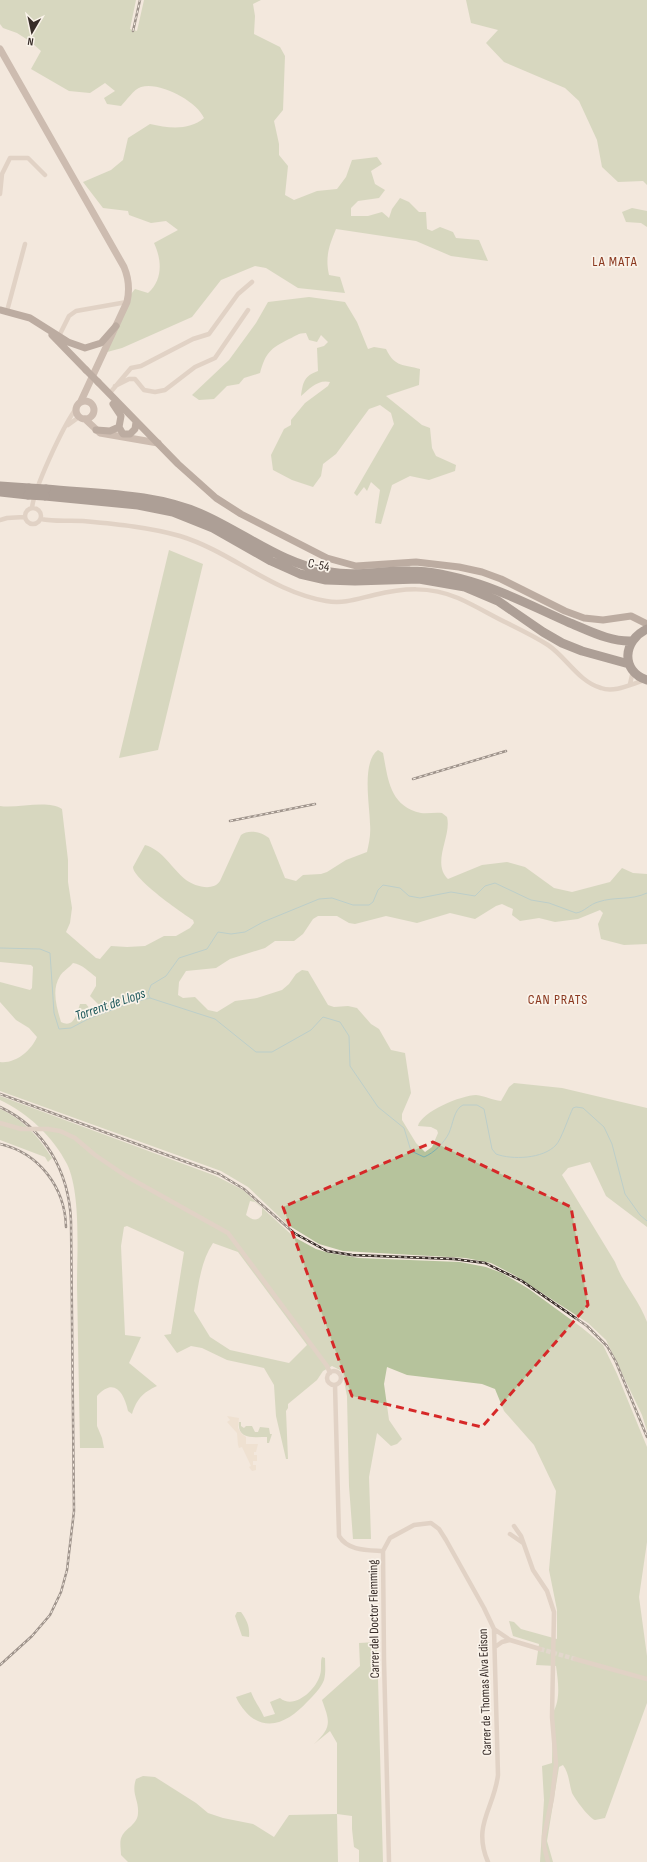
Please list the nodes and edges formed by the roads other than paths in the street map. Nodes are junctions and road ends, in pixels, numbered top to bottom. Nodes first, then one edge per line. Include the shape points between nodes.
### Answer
1 (0, 49) edge
2 (45, 175) dead end
3 (0, 194) edge
4 (25, 244) dead end
5 (252, 282) dead end
6 (127, 302) junction
7 (3, 310) edge
8 (248, 310) dead end
9 (42, 325) junction
10 (116, 326) junction
11 (59, 336) junction
12 (115, 386) junction
13 (109, 395) junction
14 (85, 401) junction
15 (75, 410) junction
16 (92, 416) junction
17 (82, 418) junction
18 (136, 422) junction
19 (66, 426) junction
20 (119, 427) junction
21 (94, 429) junction
22 (158, 443) junction
23 (0, 486) edge
24 (29, 491) junction
25 (0, 492) edge
26 (45, 493) junction
27 (32, 508) junction
28 (24, 517) junction
29 (41, 519) junction
30 (0, 520) edge
31 (640, 620) junction
32 (647, 624) edge
33 (644, 631) edge
34 (632, 641) junction
35 (631, 667) junction
36 (646, 680) edge
37 (630, 684) junction
38 (0, 1123) edge
39 (330, 1373) junction
40 (335, 1385) junction
41 (514, 1526) dead end
42 (510, 1534) dead end
43 (523, 1543) junction
44 (383, 1551) junction
45 (494, 1629) junction
46 (510, 1640) junction
47 (495, 1647) junction
48 (540, 1648) tunnel mouth
49 (575, 1659) tunnel mouth
50 (647, 1679) edge
51 (389, 1862) edge
52 (488, 1862) edge
53 (548, 1862) edge

1 - 6 main road via 124,267 129,285
2 - 3 street via 28,158 10,158 2,174
4 - 7 street
5 - 12 street via 238,294 209,334 193,339 141,366 131,368
6 - 10 main road
6 - 11 street via 76,311 69,316
7 - 9 main road
8 - 12 street via 215,358 195,367 166,390 144,390 135,380 129,379
9 - 11 main road
9 - 13 main road, bridge
10 - 11 main road via 101,343 89,348 77,346
10 - 14 main road via 86,388
12 - 13 street
13 - 18 main road
13 - 20 main road via 121,416
14 - 15 main road via 77,405
14 - 16 main road via 94,408
15 - 17 main road
15 - 19 street
16 - 17 main road
16 - 21 main road
17 - 19 street
17 - 21 main road
18 - 20 main road via 135,429 130,434 123,434
18 - 22 main road
19 - 27 street via 37,490
20 - 21 main road via 110,431
21 - 22 main road via 104,434
22 - 31 main road via 227,506 327,558 344,564 368,566 416,562 459,567 501,579 584,618 603,620 631,616
23 - 24 highway, C-54
24 - 25 highway, C-54 / C-54
24 - 26 highway, C-54 / C-54, bridge
26 - 34 highway, C-54 / C-54 via 154,500 179,506 203,514 284,558 329,572 366,574 409,570 438,573 491,589 593,633 612,639
26 - 35 highway, C-54 / C-54 via 173,512 213,528 300,574 326,580 419,579 465,587 498,602 562,643
27 - 28 street via 25,512
27 - 29 street via 39,511
28 - 29 street via 32,525
28 - 30 street
29 - 37 street via 147,529 182,537 296,593 326,600 348,602 410,588 447,594 548,645 587,682 600,688 616,689
31 - 32 main road
31 - 33 main road
33 - 34 highway
34 - 35 highway via 629,649
35 - 36 highway
35 - 37 street
36 - 37 street
38 - 39 street, bridge via 21,1129 60,1131 75,1138 115,1169 228,1233 308,1338
39 - 40 street via 327,1377 328,1382
39 - 40 street via 336,1372 340,1376 340,1381
40 - 44 street, Carrer del Doctor Flemming via 339,1536 346,1544 357,1549
41 - 43 street
42 - 43 street
43 - 53 street via 533,1570 547,1591 554,1612 552,1717 556,1764 544,1836
44 - 45 street, Carrer de Thomas Alva Edison via 388,1540 400,1532 414,1525 431,1523 439,1529 446,1540
44 - 51 street, Carrer del Doctor Flemming
45 - 46 street
45 - 47 street, Carrer de Thomas Alva Edison
46 - 47 street
46 - 48 street
47 - 52 street, Carrer de Thomas Alva Edison via 498,1775 483,1822 482,1838
49 - 50 street

